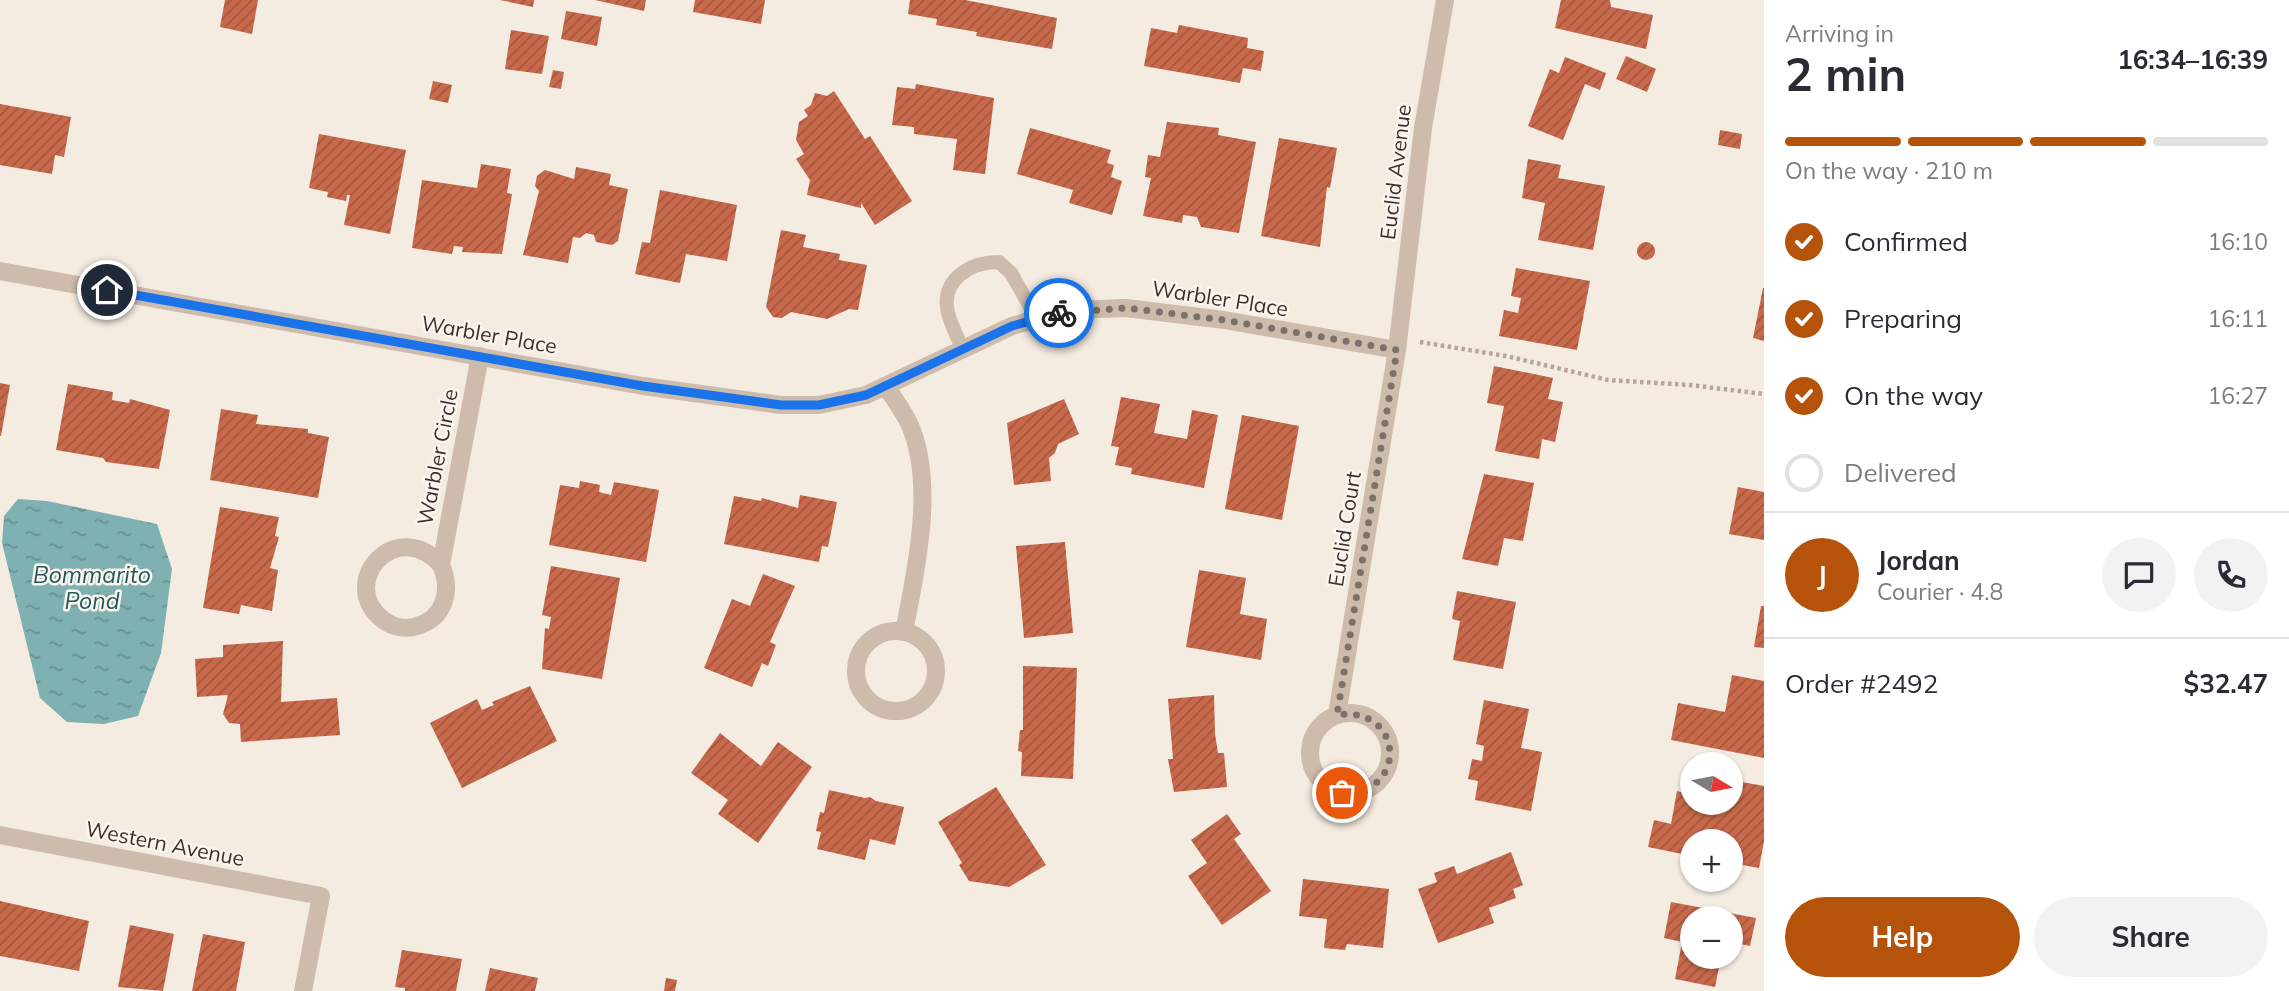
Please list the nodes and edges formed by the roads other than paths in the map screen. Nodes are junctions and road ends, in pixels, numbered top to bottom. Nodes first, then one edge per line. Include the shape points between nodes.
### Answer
1 (1445, 0) edge
2 (0, 271) edge
3 (1037, 319) junction
4 (1398, 344) junction
5 (963, 350) junction
6 (480, 356) junction
7 (886, 386) junction
8 (441, 565) junction
9 (904, 632) junction
10 (1337, 715) junction
11 (0, 835) edge
12 (303, 991) edge

1 - 4 street, Euclid Avenue via 1423,128
2 - 6 street, Warbler Place
3 - 4 street, Warbler Place via 1071,310 1126,308
3 - 5 street, Warbler Place
3 - 5 lane via 1011,274 999,262 980,262 964,270 948,294 947,311
4 - 10 street, Euclid Court
5 - 7 street, Warbler Place
6 - 7 street, Warbler Place via 781,405 819,405
6 - 8 street, Warbler Circle
7 - 9 street via 909,425 922,481 917,562
8 - 8 street, Warbler Circle via 420,549 394,548 382,555 367,576 369,603 376,614 399,628 425,624 444,604 446,578
9 - 9 street via 883,632 872,638 857,660 856,674 866,698 889,711 902,712 926,699 936,675 931,649 922,639
10 - 10 street via 1316,731 1309,756 1319,780 1330,789 1356,794 1368,790 1387,771 1390,744 1375,721 1364,715
11 - 12 street, Western Avenue via 321,896

